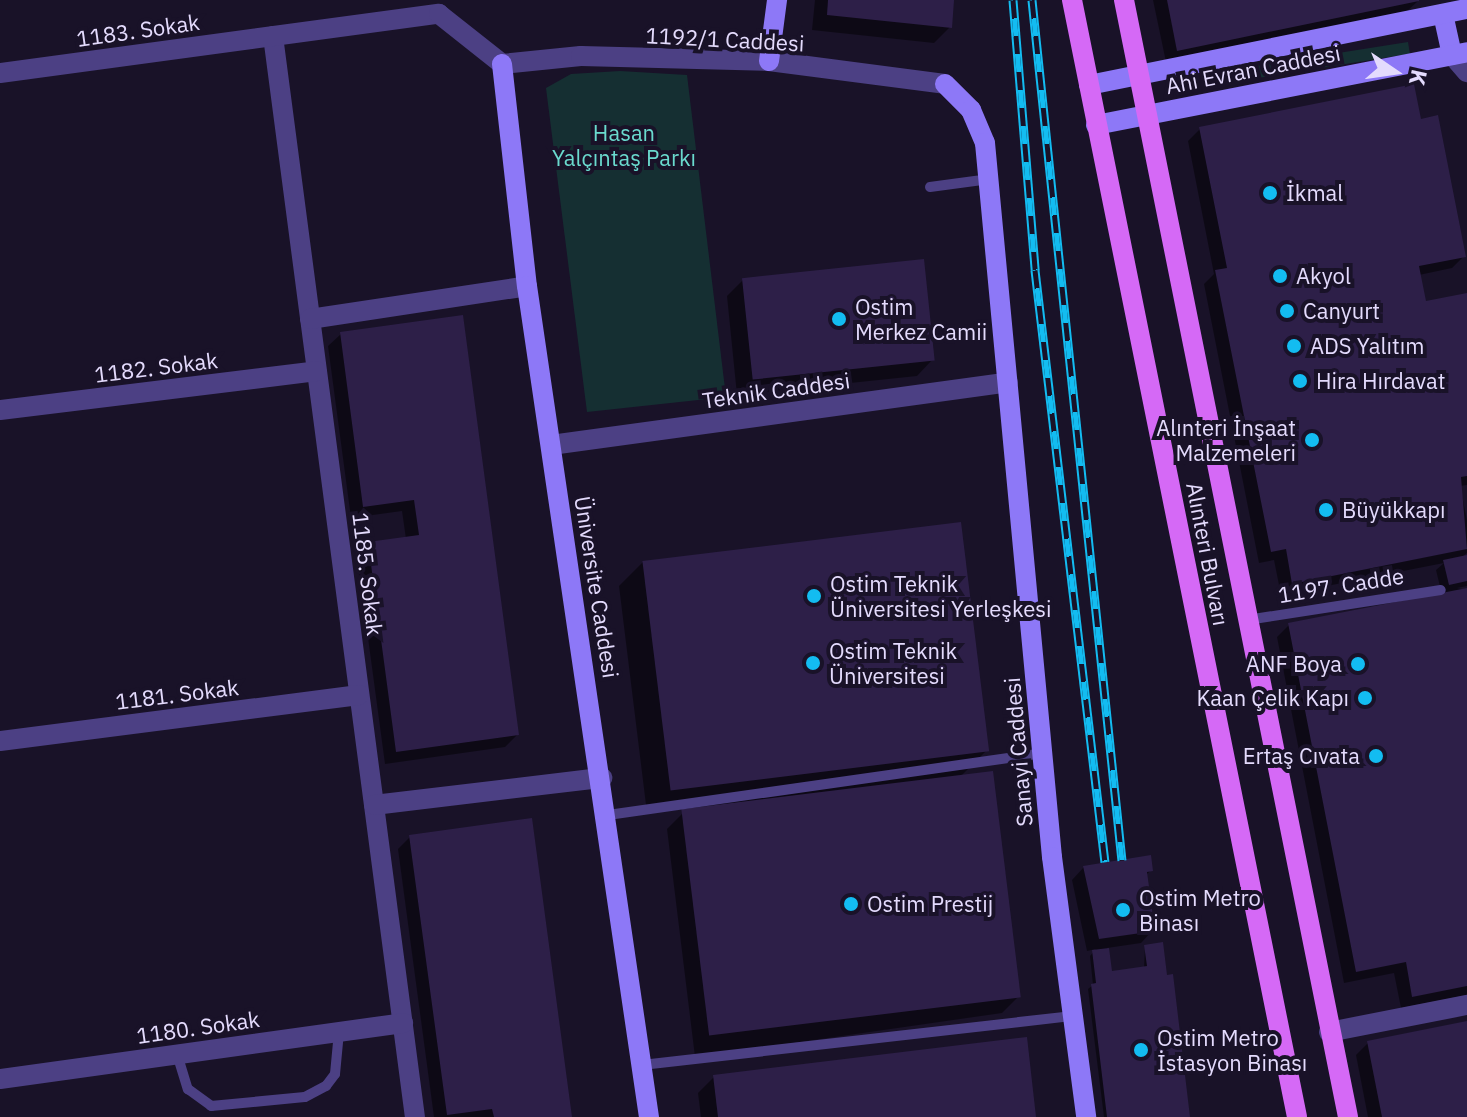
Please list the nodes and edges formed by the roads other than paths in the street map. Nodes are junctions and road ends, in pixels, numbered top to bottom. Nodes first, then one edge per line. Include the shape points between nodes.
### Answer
1 (777, 0) edge
2 (1072, 0) edge
3 (1124, 0) edge
4 (438, 7) edge
5 (1445, 7) edge
6 (1467, 9) edge
7 (273, 36) junction
8 (1460, 53) edge
9 (769, 61) junction
10 (502, 64) junction
11 (1467, 72) edge
12 (0, 73) edge
13 (1139, 75) junction
14 (945, 84) joint
15 (1089, 85) junction
16 (1147, 114) junction
17 (1096, 125) junction
18 (989, 179) junction
19 (930, 187) dead end
20 (527, 286) junction
21 (310, 319) junction
22 (317, 371) junction
23 (1008, 382) junction
24 (0, 410) edge
25 (551, 445) junction
26 (1441, 590) dead end
27 (1247, 620) junction
28 (359, 695) junction
29 (0, 741) edge
30 (1042, 753) junction
31 (602, 778) junction
32 (374, 805) junction
33 (608, 815) junction
34 (1467, 1005) edge
35 (1073, 1016) junction
36 (403, 1023) junction
37 (339, 1031) junction
38 (1329, 1032) junction
39 (177, 1054) junction
40 (642, 1065) junction
41 (0, 1079) edge
42 (415, 1117) edge
43 (649, 1117) edge
44 (1086, 1117) edge
45 (1297, 1117) edge
46 (1348, 1117) edge

1 - 9 street
2 - 15 main road, Alınteri Bulvarı
3 - 13 main road, Alınteri Bulvarı
4 - 7 street, 1183. Sokak
4 - 10 street, 1183. Sokak
5 - 6 street, Ahi Evran Caddesi
5 - 8 street
5 - 13 street, Ahi Evran Caddesi
7 - 12 street, 1183. Sokak
7 - 21 street, 1185. Sokak
8 - 11 street
8 - 16 street, Ahi Evran Caddesi
9 - 10 street, 1192/1 Caddesi via 581,56
9 - 14 street, 1192/1 Caddesi
10 - 20 street, Üniversite Caddesi
13 - 15 street, Ahi Evran Caddesi
13 - 16 main road, Alınteri Bulvarı
14 - 18 street, Sanayi Caddesi via 971,110 985,143
15 - 17 main road, Alınteri Bulvarı
16 - 17 street, Ahi Evran Caddesi
16 - 27 main road, Alınteri Bulvarı
17 - 45 main road, Alınteri Bulvarı
18 - 19 lane
18 - 23 street, Sanayi Caddesi
20 - 21 street
20 - 25 street, Üniversite Caddesi
21 - 22 street, 1185. Sokak
22 - 24 street, 1182. Sokak
22 - 28 street, 1185. Sokak
23 - 25 street, Teknik Caddesi
23 - 30 street, Sanayi Caddesi
25 - 31 street, Üniversite Caddesi
26 - 27 lane, 1197. Cadde
27 - 38 main road, Alınteri Bulvarı
28 - 29 street, 1181. Sokak
28 - 32 street, 1185. Sokak
30 - 33 lane
30 - 35 street, Sanayi Caddesi
31 - 32 street
31 - 33 street, Üniversite Caddesi
32 - 36 street, 1185. Sokak
33 - 40 street, Üniversite Caddesi
34 - 38 street
35 - 40 lane
35 - 44 street, Sanayi Caddesi
36 - 37 street, 1180. Sokak
36 - 42 street, 1185. Sokak
37 - 39 street, 1180. Sokak
37 - 39 lane via 335,1074 326,1086 305,1097 211,1106 188,1089
38 - 46 main road, Alınteri Bulvarı
39 - 41 street, 1180. Sokak
40 - 43 street, Üniversite Caddesi

